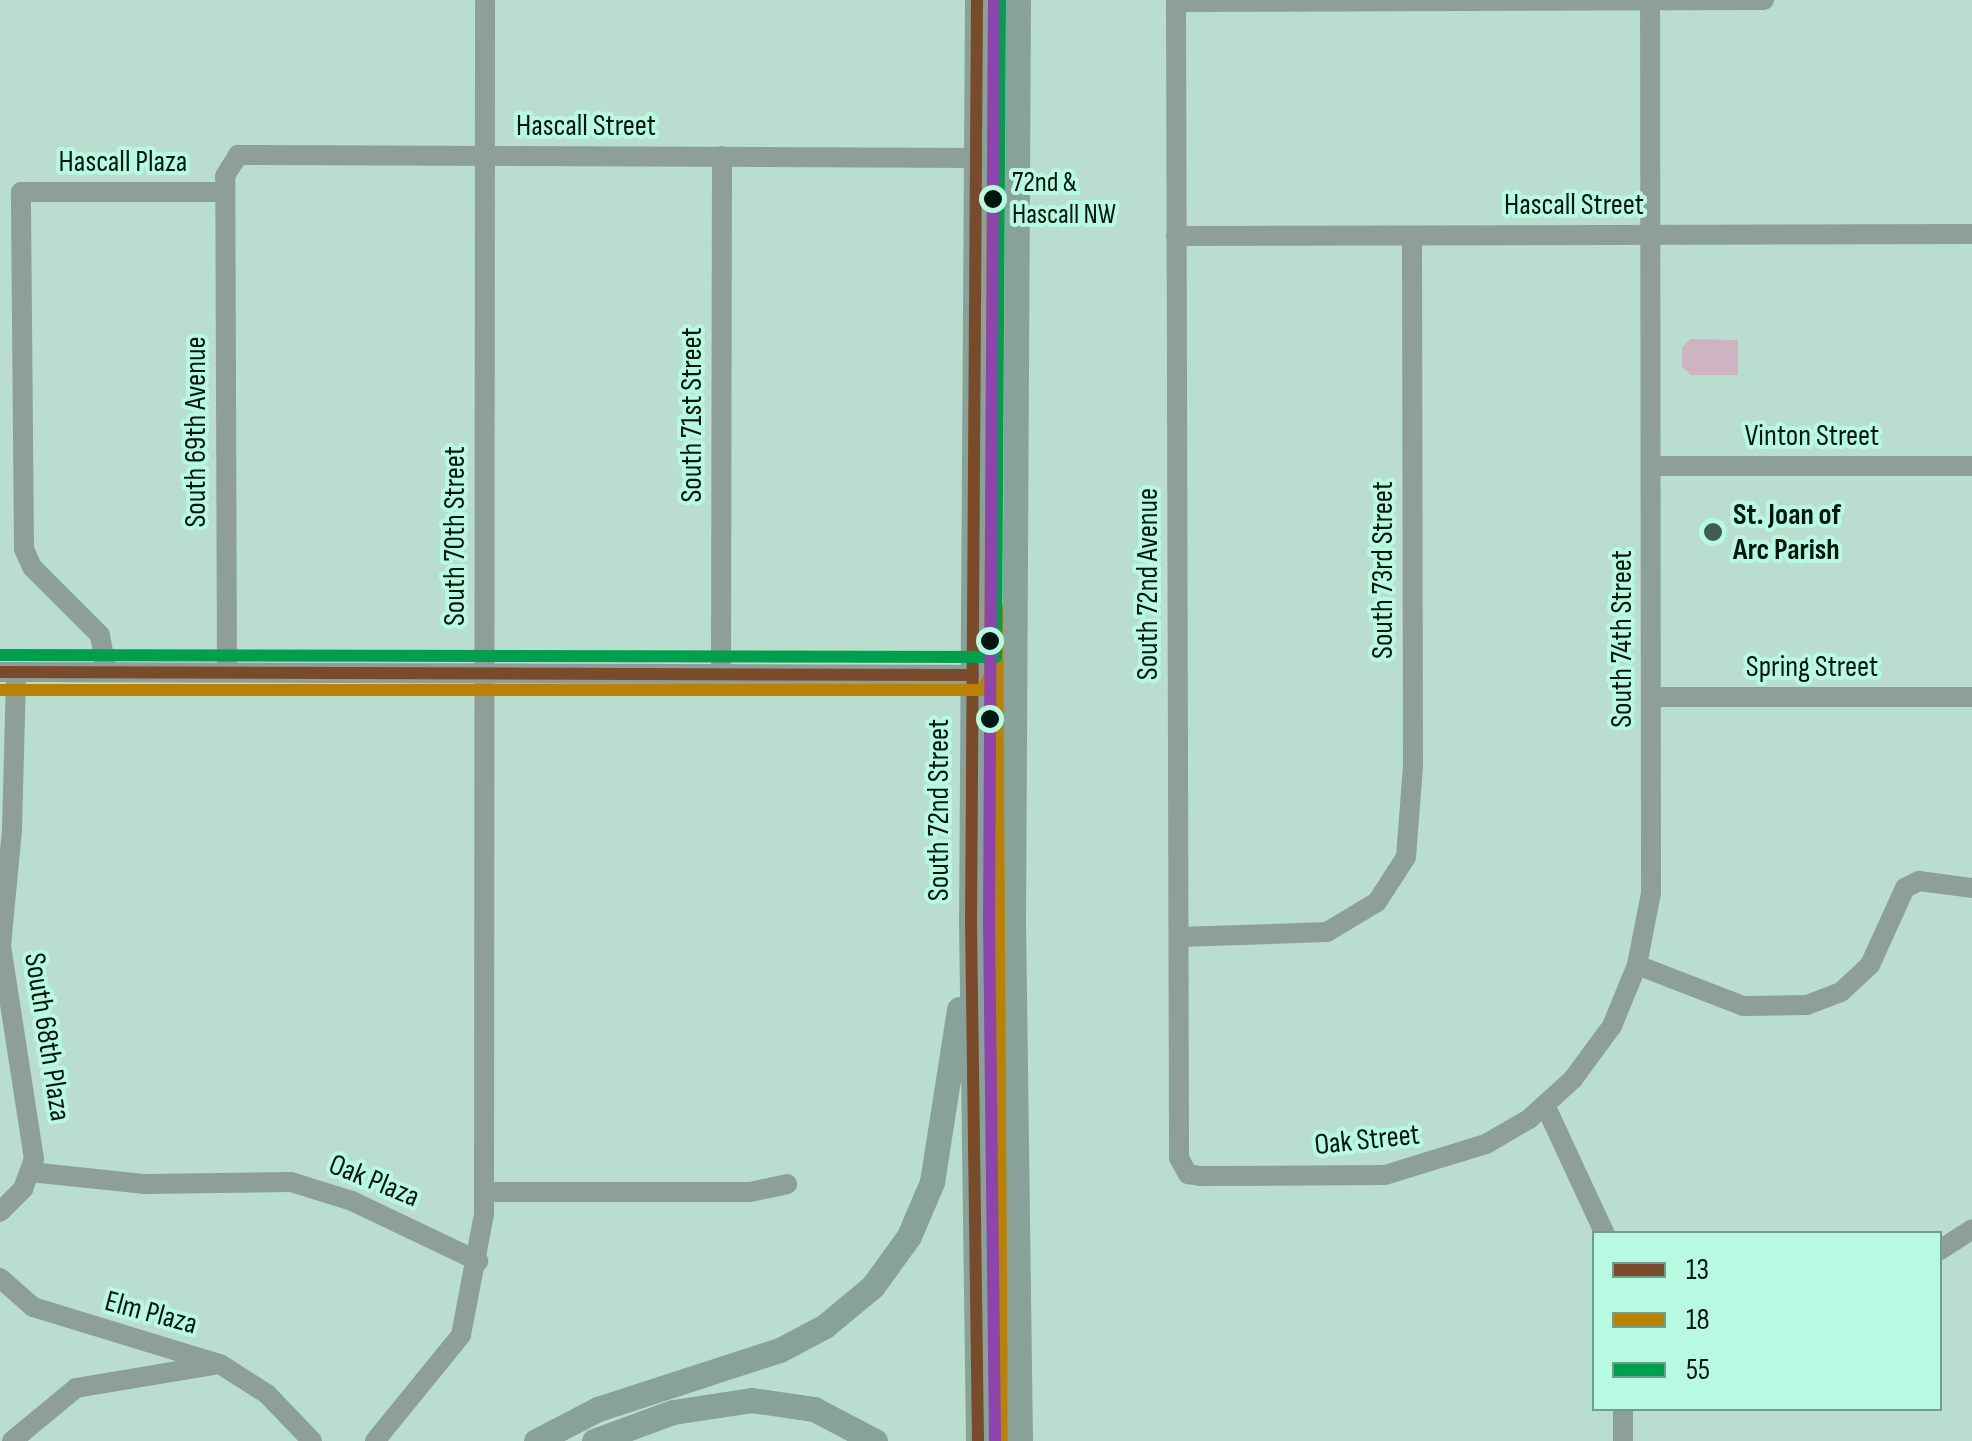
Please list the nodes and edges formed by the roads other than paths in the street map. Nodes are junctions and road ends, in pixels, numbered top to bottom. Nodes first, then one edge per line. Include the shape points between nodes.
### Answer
1 (485, 0) edge
2 (977, 0) edge
3 (1018, 0) edge
4 (1650, 0) edge
5 (1764, 0) edge
6 (1176, 1) edge
7 (482, 156) junction
8 (722, 156) junction
9 (976, 158) junction
10 (224, 192) junction
11 (1018, 194) junction
12 (1972, 234) edge
13 (1651, 235) junction
14 (1176, 236) junction
15 (1412, 236) junction
16 (1652, 466) junction
17 (1972, 466) edge
18 (8, 672) edge
19 (107, 672) junction
20 (226, 672) junction
21 (484, 674) junction
22 (721, 674) junction
23 (973, 675) junction
24 (1014, 676) junction
25 (1972, 697) edge
26 (1652, 698) junction
27 (1972, 888) edge
28 (970, 920) junction
29 (1179, 937) junction
30 (1637, 965) junction
31 (1545, 1105) junction
32 (1182, 1168) joint
33 (30, 1172) junction
34 (788, 1184) dead end
35 (485, 1192) junction
36 (0, 1212) edge
37 (1972, 1229) edge
38 (1604, 1231) edge
39 (1942, 1249) edge
40 (478, 1261) junction
41 (0, 1278) edge
42 (220, 1364) junction
43 (1624, 1411) edge
44 (12, 1441) edge
45 (312, 1441) edge
46 (375, 1441) edge
47 (536, 1441) edge
48 (594, 1441) edge
49 (874, 1441) edge
50 (978, 1441) edge
51 (1020, 1441) edge
52 (1623, 1441) edge

1 - 7 street, South 70th Street
2 - 9 main road, South 72nd Street
3 - 11 main road
4 - 5 street
4 - 6 street
4 - 13 street, South 74th Street
6 - 14 street, South 72nd Avenue
7 - 8 street, Hascall Street
7 - 10 street, Hascall Street via 245,154 228,164
7 - 21 street, South 70th Street
8 - 9 street, Hascall Street
8 - 22 street, South 71st Street
9 - 11 main road
9 - 23 main road, South 72nd Street
10 - 19 street, Hascall Plaza via 22,192 24,548 32,567 100,635
10 - 20 street, South 69th Avenue
11 - 24 main road
12 - 13 street, Hascall Street
13 - 15 street, Hascall Street
13 - 16 street, South 74th Street
14 - 15 street, Hascall Street
14 - 29 street, South 72nd Avenue
15 - 29 street, South 73rd Street via 1412,830 1402,868 1383,896 1327,932
16 - 17 street, Vinton Street
16 - 26 street, South 74th Street
18 - 19 street
18 - 33 street, South 68th Plaza via 12,830 0,946 33,1128
19 - 20 street
20 - 21 street
21 - 22 street
21 - 35 street, South 70th Street
22 - 23 street
23 - 24 street
23 - 28 main road, South 72nd Street
24 - 51 main road
25 - 26 street, Spring Street
26 - 30 street, South 74th Street via 1651,893
27 - 30 street via 1912,883 1898,898 1870,965 1841,992 1807,1005 1743,1006
28 - 47 main road via 932,1182 910,1236 874,1286 825,1326 780,1350 598,1409
28 - 50 main road, South 72nd Street
29 - 32 street, South 72nd Avenue
30 - 31 street, South 74th Street via 1601,1044
31 - 32 street, Oak Street via 1486,1144 1406,1172 1200,1176
31 - 38 street
33 - 36 street
33 - 40 street, Oak Plaza via 145,1184 292,1182 352,1201
34 - 35 street via 750,1192
35 - 40 street, South 70th Street
37 - 39 street
40 - 46 street via 461,1335
41 - 42 street, Elm Plaza via 33,1307
42 - 44 street, Elm Plaza via 76,1388
42 - 45 street via 267,1394
43 - 52 street
48 - 49 main road via 673,1412 750,1400 814,1409

